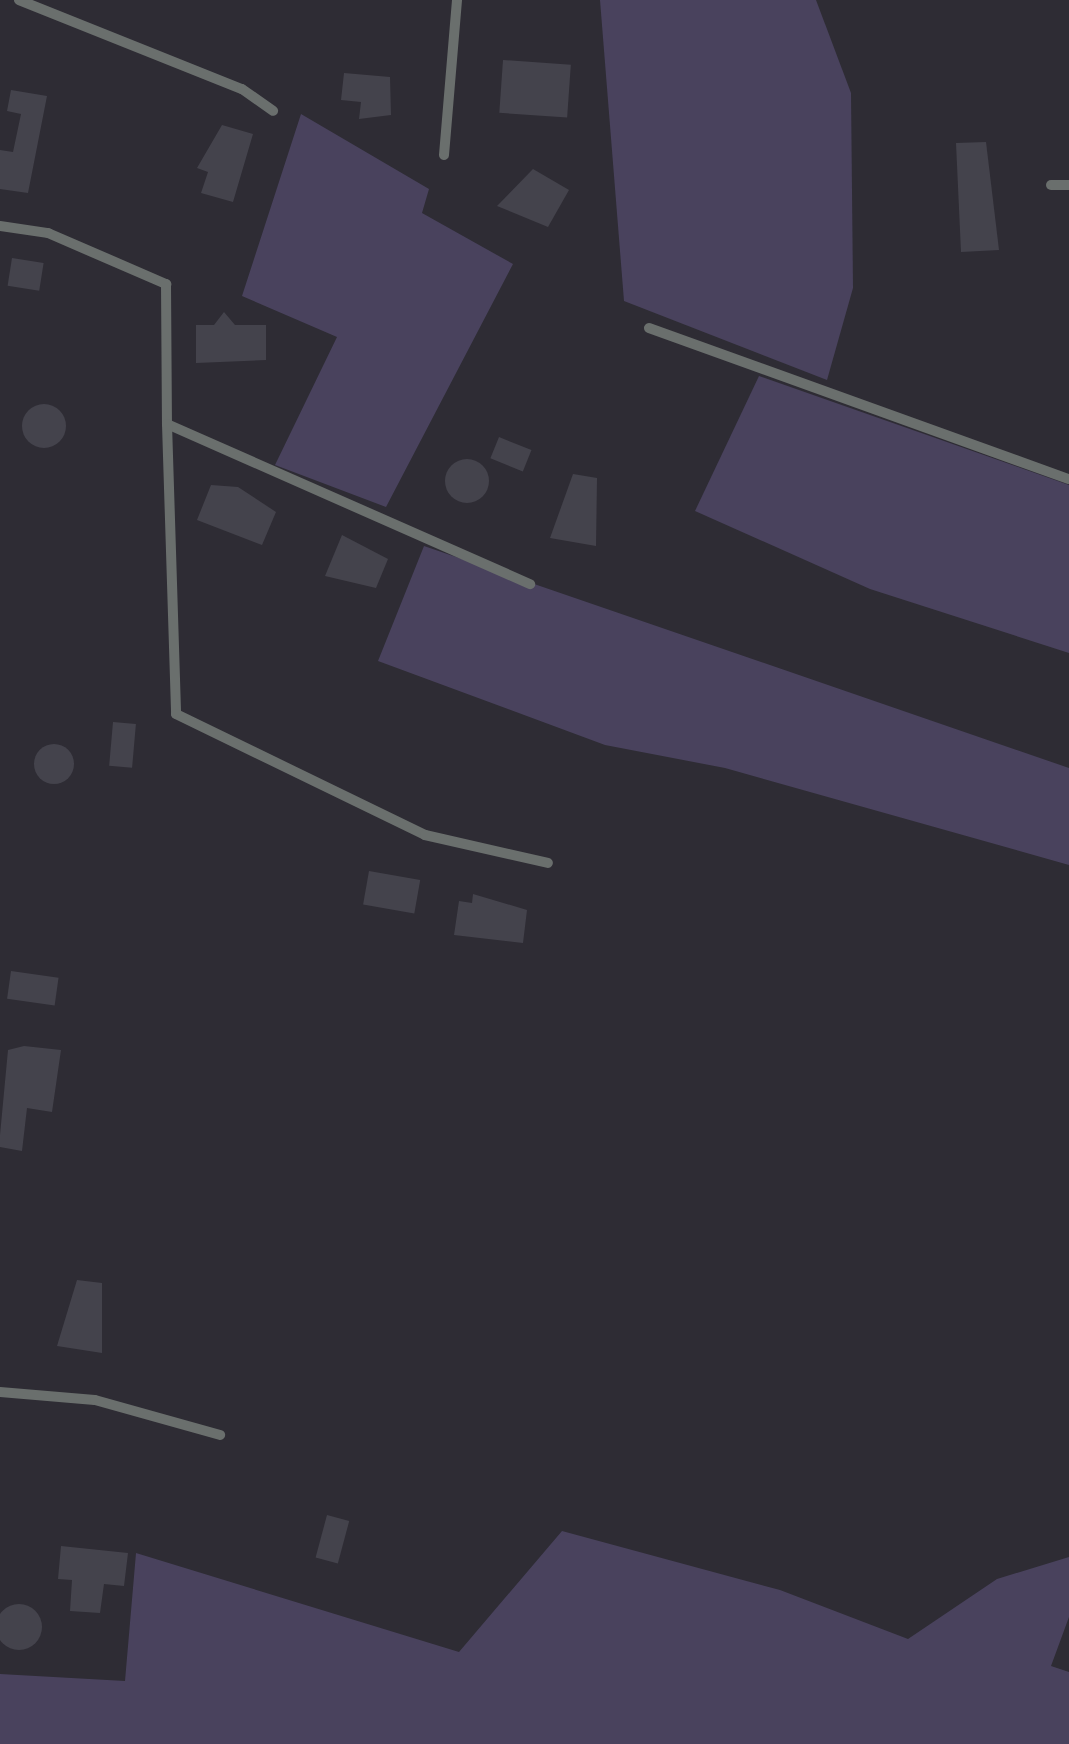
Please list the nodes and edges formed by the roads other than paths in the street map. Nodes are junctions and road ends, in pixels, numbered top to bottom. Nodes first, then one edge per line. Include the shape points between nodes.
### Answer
1 (19, 0) edge
2 (458, 0) edge
3 (273, 111) dead end
4 (444, 155) dead end
5 (1051, 185) dead end
6 (1069, 185) edge
7 (0, 226) edge
8 (649, 328) dead end
9 (167, 424) junction
10 (1069, 479) edge
11 (530, 584) dead end
12 (548, 863) dead end
13 (0, 1392) edge
14 (220, 1436) dead end

1 - 3 lane via 242,89
2 - 4 lane
5 - 6 lane
7 - 9 lane via 48,233 166,284
8 - 10 lane
9 - 11 lane
9 - 12 lane via 176,714 425,836
13 - 14 lane via 94,1400

